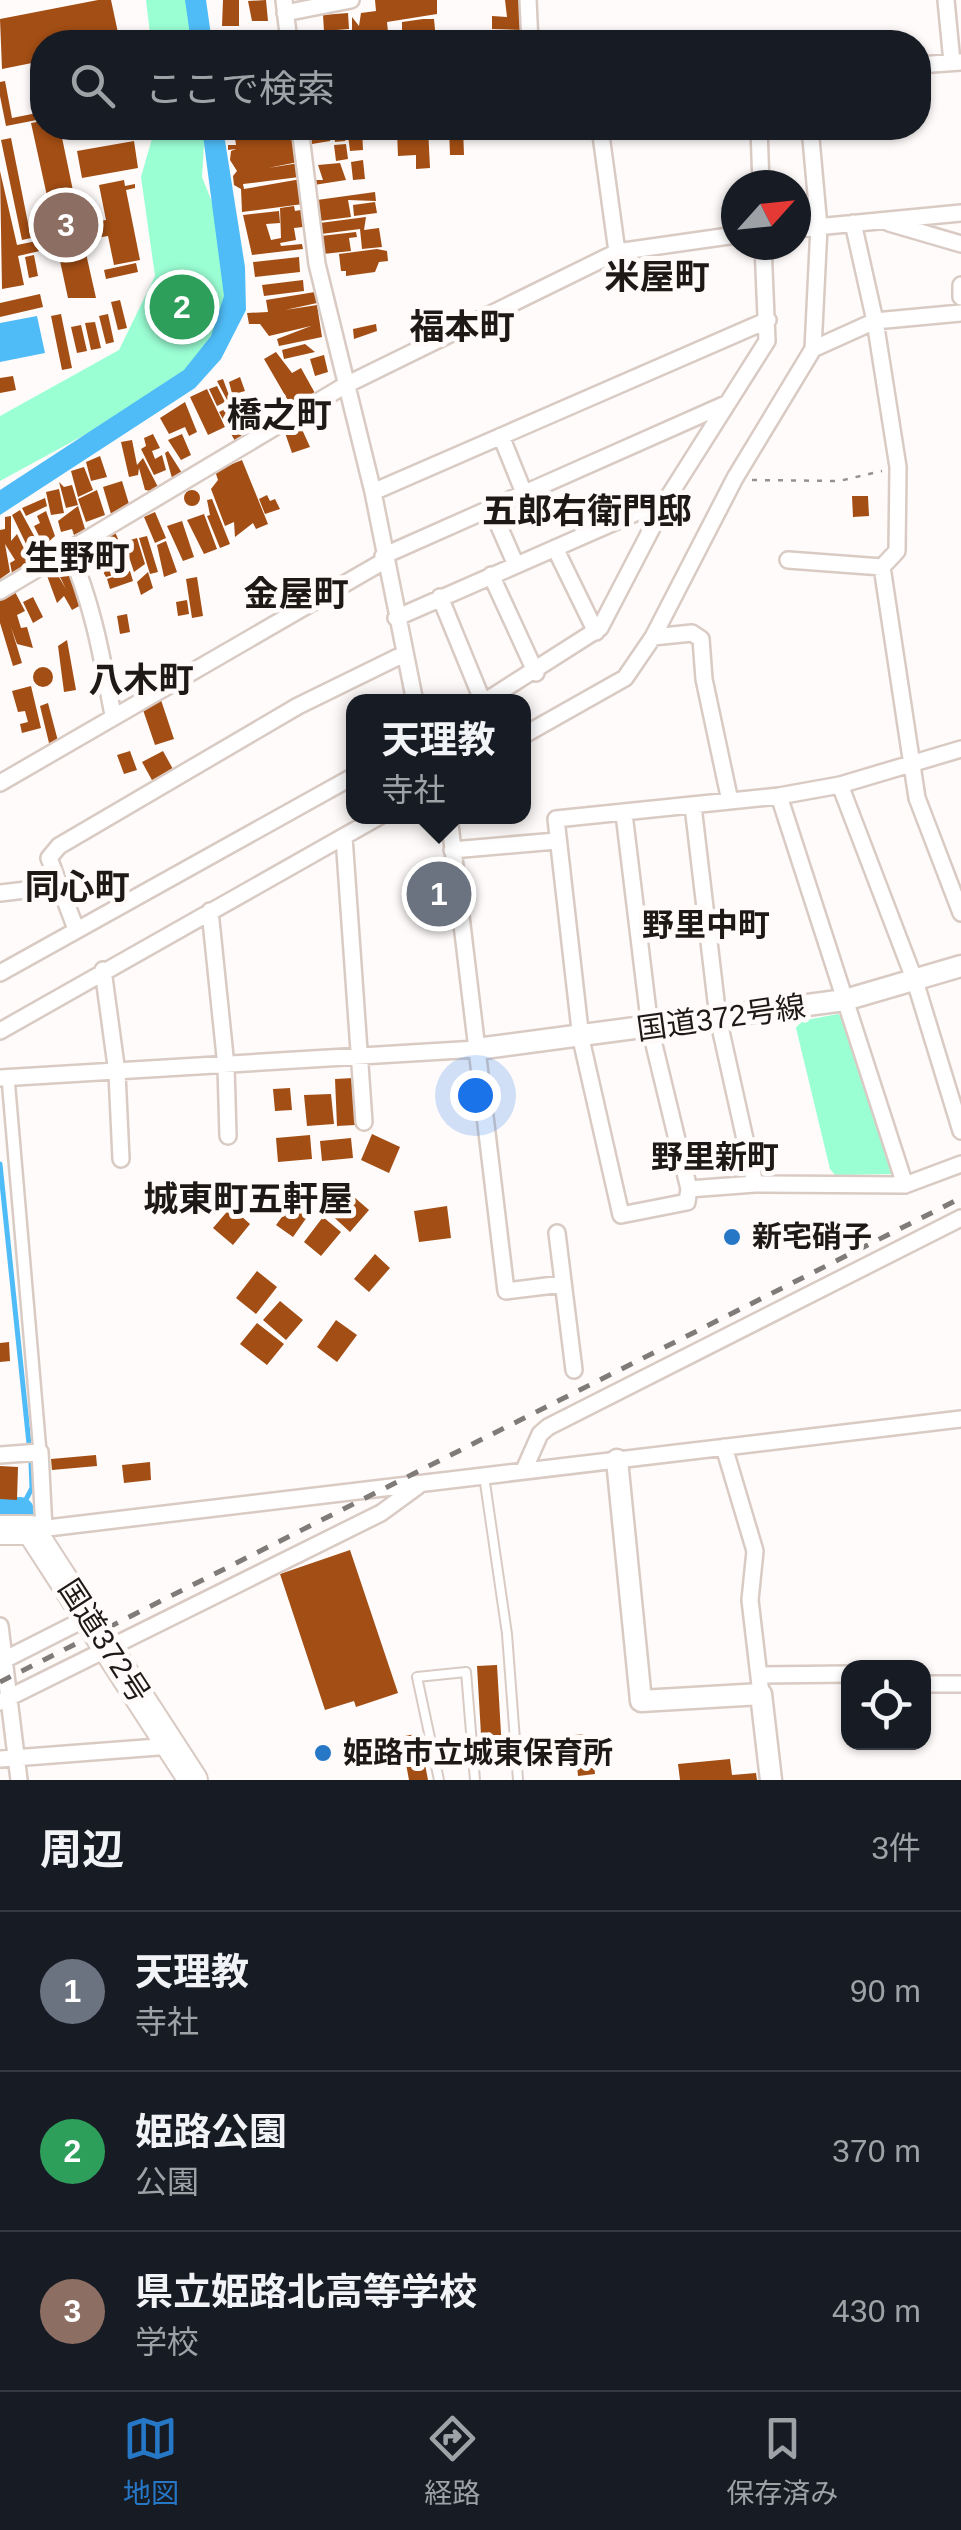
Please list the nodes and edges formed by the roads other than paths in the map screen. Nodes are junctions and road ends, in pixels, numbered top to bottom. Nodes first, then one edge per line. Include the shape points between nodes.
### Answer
1 (351, 0) edge
2 (528, 0) edge
3 (946, 0) edge
4 (285, 6) edge
5 (529, 30) edge
6 (956, 62) edge
7 (931, 64) edge
8 (302, 140) edge
9 (602, 140) edge
10 (759, 140) edge
11 (811, 140) edge
12 (760, 170) edge
13 (961, 213) edge
14 (876, 219) junction
15 (853, 223) junction
16 (811, 227) edge
17 (819, 227) junction
18 (721, 237) edge
19 (961, 244) edge
20 (617, 252) junction
21 (765, 260) edge
22 (961, 285) edge
23 (961, 296) edge
24 (961, 313) edge
25 (768, 320) junction
26 (875, 321) junction
27 (813, 349) junction
28 (344, 386) junction
29 (728, 403) junction
30 (500, 436) junction
31 (373, 492) junction
32 (524, 493) junction
33 (667, 499) junction
34 (491, 508) junction
35 (555, 548) junction
36 (69, 550) junction
37 (384, 558) junction
38 (788, 560) dead end
39 (516, 565) junction
40 (882, 566) junction
41 (491, 576) junction
42 (0, 590) edge
43 (440, 597) junction
44 (396, 618) junction
45 (596, 632) junction
46 (653, 637) junction
47 (404, 654) junction
48 (536, 673) junction
49 (414, 694) edge
50 (481, 694) edge
51 (498, 694) edge
52 (114, 715) junction
53 (531, 731) edge
54 (961, 749) edge
55 (912, 762) junction
56 (346, 780) edge
57 (0, 783) edge
58 (840, 784) junction
59 (779, 796) junction
60 (730, 801) junction
61 (693, 806) junction
62 (624, 814) junction
63 (366, 824) edge
64 (450, 824) edge
65 (344, 837) junction
66 (556, 841) junction
67 (452, 850) junction
68 (59, 886) junction
69 (0, 893) edge
70 (210, 911) junction
71 (961, 913) edge
72 (76, 929) junction
73 (961, 966) edge
74 (102, 970) junction
75 (0, 973) edge
76 (915, 980) junction
77 (845, 1000) junction
78 (718, 1018) junction
79 (650, 1028) junction
80 (0, 1031) edge
81 (581, 1039) junction
82 (477, 1050) junction
83 (359, 1057) junction
84 (226, 1066) junction
85 (117, 1073) junction
86 (4, 1078) edge
87 (364, 1122) dead end
88 (961, 1131) edge
89 (228, 1136) dead end
90 (121, 1159) dead end
91 (961, 1164) edge
92 (754, 1184) junction
93 (905, 1184) junction
94 (689, 1190) junction
95 (961, 1218) edge
96 (557, 1233) dead end
97 (562, 1284) junction
98 (574, 1370) dead end
99 (961, 1419) edge
100 (724, 1447) junction
101 (40, 1452) junction
102 (0, 1455) edge
103 (617, 1460) junction
104 (524, 1470) junction
105 (484, 1476) junction
106 (418, 1486) junction
107 (38, 1529) junction
108 (0, 1530) edge
109 (89, 1617) junction
110 (0, 1626) edge
111 (110, 1649) junction
112 (2, 1661) edge
113 (841, 1675) edge
114 (931, 1684) edge
115 (961, 1684) edge
116 (761, 1685) junction
117 (4, 1699) edge
118 (171, 1746) junction
119 (8, 1758) edge
120 (18, 1780) edge
121 (193, 1780) edge
122 (440, 1780) edge
123 (475, 1780) edge
124 (518, 1780) edge
125 (771, 1780) edge

1 - 4 street
2 - 5 street
3 - 6 street
6 - 7 street
8 - 28 street
9 - 20 street
10 - 12 street
11 - 17 street
13 - 14 street
14 - 15 street
14 - 19 street
15 - 17 street
15 - 26 street
16 - 17 street
17 - 27 street
18 - 20 street
20 - 28 street
21 - 25 street
22 - 23 street
24 - 26 street
25 - 29 street via 767,341
25 - 30 street
26 - 27 street
26 - 40 street via 898,467 897,551
27 - 46 street via 735,478
28 - 31 street
28 - 36 street
29 - 32 street
29 - 33 street
30 - 31 street
30 - 32 street
31 - 37 street
32 - 34 street
33 - 35 street
33 - 45 street
34 - 37 street
34 - 39 street
35 - 39 street
35 - 45 street
36 - 42 street
36 - 52 street via 100,641
37 - 44 street
37 - 52 street
38 - 40 street
39 - 41 street
40 - 55 street
41 - 43 street
41 - 48 street
43 - 44 street
43 - 50 street
44 - 47 street
45 - 48 street
46 - 53 street via 625,678
46 - 60 street via 692,633 700,639
47 - 49 street
47 - 68 street via 298,706 59,846 48,858
48 - 51 street
52 - 57 street
54 - 55 street
55 - 58 street
55 - 71 street via 917,798
56 - 72 street
58 - 59 street
58 - 76 street
59 - 60 street
59 - 77 street
60 - 61 street
61 - 62 street
61 - 78 street
62 - 66 street via 556,818
62 - 79 street
63 - 65 street
64 - 67 street
65 - 70 street
65 - 83 street
66 - 67 street
66 - 81 street
67 - 82 street
68 - 69 street
68 - 72 street
70 - 74 street
70 - 84 street
72 - 75 street
73 - 76 street, 国道372号線
74 - 80 street
74 - 85 street
76 - 77 street, 国道372号線
76 - 88 street
77 - 78 street, 国道372号線
77 - 93 street
78 - 79 street, 国道372号線
78 - 92 street
79 - 81 street, 国道372号線
79 - 94 street
81 - 82 street, 国道372号線
81 - 94 street via 621,1216 687,1202
82 - 83 street
82 - 97 street via 506,1290
83 - 84 street
83 - 87 street
84 - 85 street
84 - 89 street
85 - 86 street
85 - 90 street
86 - 101 street
91 - 93 street
92 - 93 street
92 - 94 street
95 - 104 street via 548,1427
96 - 97 street
97 - 98 street
99 - 100 street
100 - 103 street
100 - 116 street via 755,1551 750,1600
101 - 102 street
101 - 107 street
103 - 104 street
103 - 116 street via 642,1701
104 - 105 street
105 - 106 street
105 - 124 lane via 507,1634
106 - 107 street
106 - 111 street via 381,1513
107 - 108 highway
107 - 109 highway, 国道372号
109 - 111 highway, 国道372号
109 - 112 street
110 - 112 street
111 - 117 street
111 - 118 highway, 国道372号
112 - 117 street
113 - 116 street
114 - 115 street
116 - 125 street
117 - 119 street
118 - 119 street
118 - 121 highway, 国道372号
119 - 120 street
122 - 123 lane via 417,1677 466,1672

